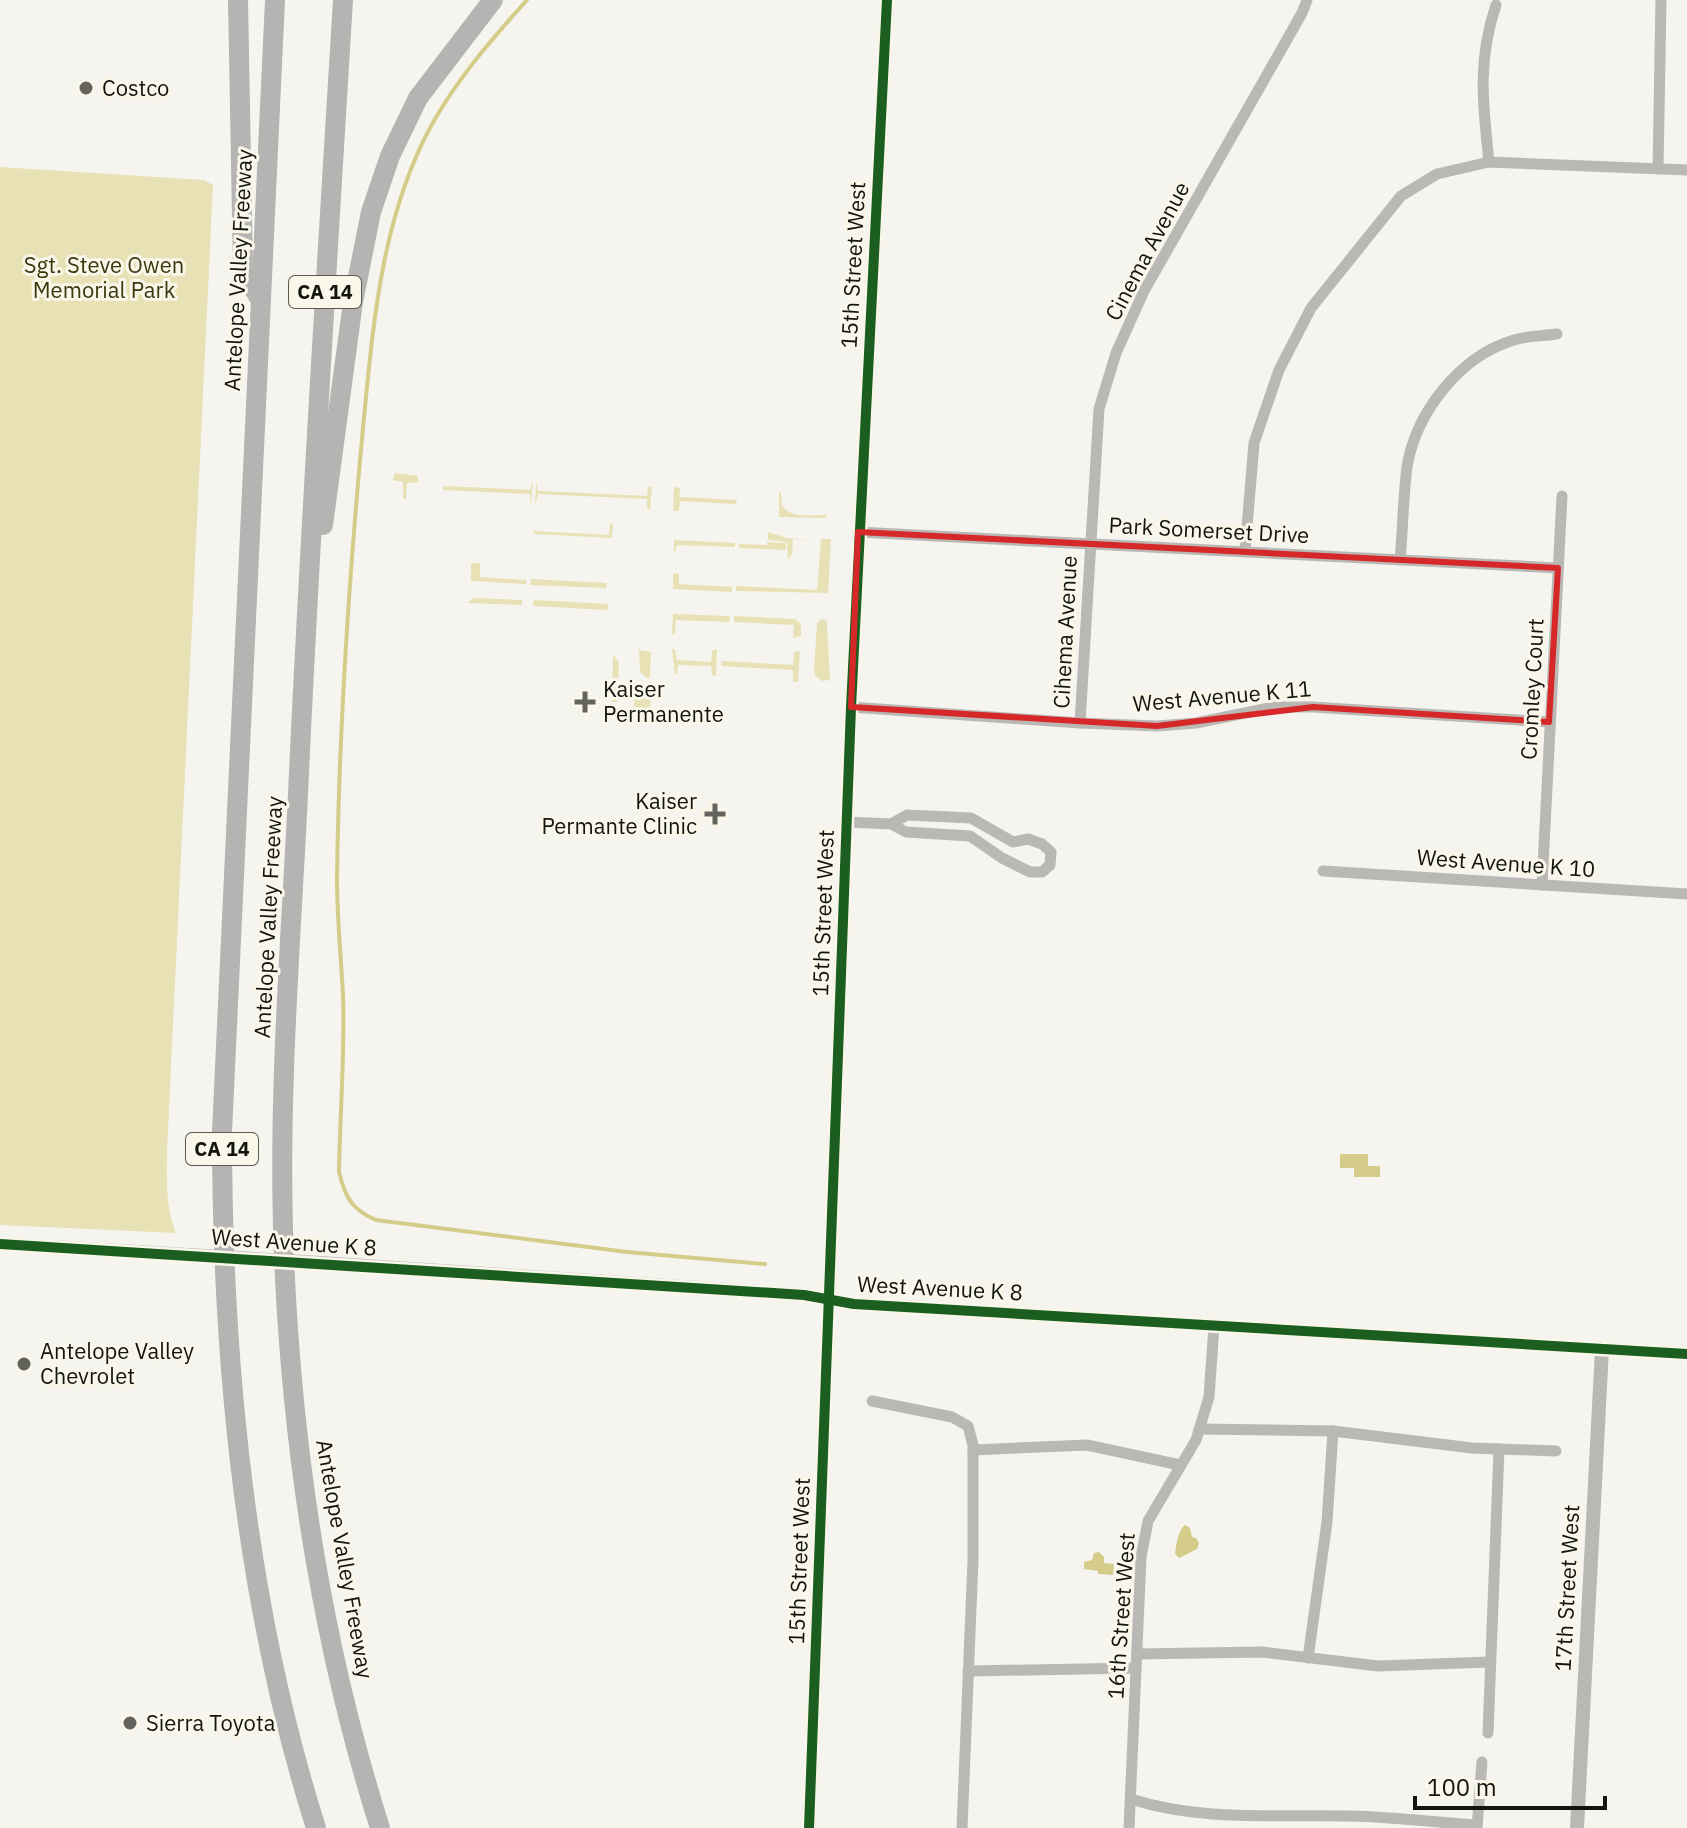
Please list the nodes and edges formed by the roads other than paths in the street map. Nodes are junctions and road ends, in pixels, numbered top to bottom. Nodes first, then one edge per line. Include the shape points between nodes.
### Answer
1 (238, 0) edge
2 (275, 0) edge
3 (343, 0) edge
4 (493, 0) edge
5 (887, 0) edge
6 (1307, 0) edge
7 (1661, 0) edge
8 (1496, 5) dead end
9 (1489, 162) junction
10 (1658, 169) junction
11 (1687, 170) edge
12 (261, 300) junction
13 (1557, 334) dead end
14 (1562, 496) dead end
15 (858, 532) junction
16 (1089, 544) junction
17 (1245, 551) junction
18 (1400, 560) junction
19 (1558, 568) junction
20 (308, 584) junction
21 (851, 707) junction
22 (1549, 722) junction
23 (1080, 723) junction
24 (847, 822) junction
25 (891, 824) junction
26 (1013, 842) junction
27 (1006, 860) junction
28 (1323, 871) dead end
29 (1542, 885) junction
30 (1687, 894) edge
31 (0, 1244) edge
32 (828, 1300) junction
33 (1214, 1326) junction
34 (1602, 1349) junction
35 (1687, 1354) edge
36 (872, 1401) dead end
37 (1199, 1429) junction
38 (1333, 1431) junction
39 (1499, 1449) junction
40 (973, 1450) junction
41 (1556, 1451) dead end
42 (1180, 1465) junction
43 (1137, 1654) junction
44 (1308, 1658) junction
45 (1489, 1662) junction
46 (1136, 1668) junction
47 (968, 1671) junction
48 (1488, 1733) dead end
49 (1482, 1762) dead end
50 (1131, 1799) junction
51 (1315, 1822) edge
52 (1477, 1827) edge
53 (316, 1828) edge
54 (380, 1828) edge
55 (809, 1828) edge
56 (962, 1828) edge
57 (1129, 1828) edge
58 (1577, 1828) edge

1 - 12 highway via 243,271
2 - 12 highway, Antelope Valley Freeway / CA 14
3 - 20 highway, Antelope Valley Freeway / CA 14
4 - 20 highway via 418,98 371,212 353,302 323,528
5 - 15 street, 15th Street West
6 - 16 street, Cinema Avenue via 1144,291 1116,353 1099,409
7 - 10 street
8 - 9 street via 1486,35 1481,93
9 - 10 street
9 - 17 street via 1437,174 1401,196 1311,308 1279,370 1254,443
10 - 11 street
12 - 53 highway, Antelope Valley Freeway / CA 14 via 222,1227 237,1442 258,1579 281,1696
13 - 18 street via 1514,340 1483,354 1431,404 1407,466
14 - 19 street, Cromley Court
15 - 16 street, Park Somerset Drive
15 - 21 street, 15th Street West
16 - 17 street, Park Somerset Drive
16 - 23 street, Cihema Avenue
17 - 18 street, Park Somerset Drive
18 - 19 street, Park Somerset Drive
19 - 22 street, Cromley Court
20 - 54 highway, Antelope Valley Freeway / CA 14 via 284,1108 288,1317 319,1575
21 - 23 street, West Avenue K 11
21 - 24 street, 15th Street West
22 - 23 street, West Avenue K 11 via 1274,707 1196,723
22 - 29 street, Cromley Court
24 - 25 street
24 - 32 street, 15th Street West
25 - 26 street via 907,815 971,818
25 - 27 street via 906,832 970,836
26 - 27 street
26 - 27 street via 1028,839 1042,844 1051,858 1042,872
28 - 29 street, West Avenue K 10
29 - 30 street, West Avenue K 10
31 - 32 street, West Avenue K 8, bridge
32 - 33 street, West Avenue K 8
32 - 55 street, 15th Street West
33 - 34 street, West Avenue K 8
33 - 37 street, 16th Street West via 1209,1397
34 - 35 street, West Avenue K 8
34 - 58 street, 17th Street West
36 - 40 street via 952,1417 968,1426
37 - 38 street
37 - 42 street, 16th Street West
38 - 39 street
38 - 44 street
39 - 41 street
39 - 45 street
40 - 42 street via 1087,1445
40 - 47 street
42 - 43 street, 16th Street West via 1148,1521 1141,1557
43 - 44 street via 1262,1652
43 - 46 street, 16th Street West
44 - 45 street via 1378,1666
45 - 48 street
46 - 47 street
46 - 50 street, 16th Street West
47 - 56 street
49 - 52 street
50 - 51 street
50 - 57 street, 16th Street West
51 - 52 street via 1374,1817

